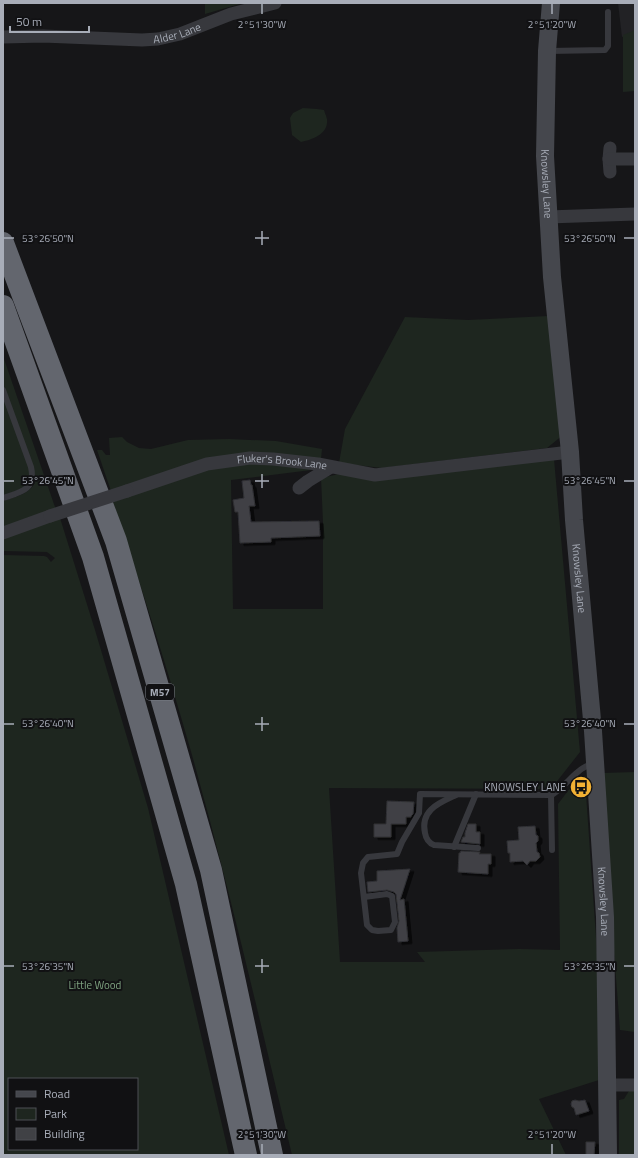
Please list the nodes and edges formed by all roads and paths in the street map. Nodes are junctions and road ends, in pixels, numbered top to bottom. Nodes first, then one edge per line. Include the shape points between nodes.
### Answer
1 (275, 3) edge
2 (551, 3) edge
3 (608, 12) dead end
4 (3, 36) edge
5 (548, 51) junction
6 (635, 159) edge
7 (610, 172) dead end
8 (635, 214) edge
9 (548, 217) junction
10 (3, 243) edge
11 (3, 306) edge
12 (3, 390) edge
13 (570, 452) junction
14 (331, 467) junction
15 (299, 488) dead end
16 (3, 498) edge
17 (3, 533) edge
18 (595, 762) junction
19 (457, 794) junction
20 (476, 794) junction
21 (551, 795) junction
22 (454, 847) junction
23 (478, 848) dead end
24 (552, 850) dead end
25 (364, 897) junction
26 (608, 1085) junction
27 (635, 1085) edge
28 (246, 1155) edge
29 (272, 1155) edge
30 (608, 1155) edge

1 - 4 street, Alder Lane via 231,14 180,34 158,39
2 - 5 main road, Knowsley Lane
3 - 5 lane via 608,46 605,50
5 - 9 main road, Knowsley Lane via 545,156
6 - 7 street via 609,153
8 - 9 street
9 - 13 main road, Knowsley Lane
10 - 29 highway, M57 via 116,541 211,870
11 - 28 highway, M57 via 98,573 186,884
12 - 16 lane via 33,475 26,490
13 - 14 street, Fluker's Brook Lane via 375,475
13 - 18 main road, Knowsley Lane
14 - 15 street
14 - 17 street, Fluker's Brook Lane, bridge via 250,458 207,464
18 - 21 lane via 580,770
18 - 26 main road, Knowsley Lane via 605,917
19 - 20 lane
19 - 22 lane via 430,809 424,821 426,836 430,843
19 - 25 lane via 420,794 418,812 397,854 368,857 363,863 361,873
20 - 21 lane
20 - 22 lane
21 - 24 lane
22 - 23 lane
25 - 25 lane via 367,925 372,930 391,930 395,922 392,896 387,894
26 - 27 street
26 - 30 main road, Knowsley Lane

